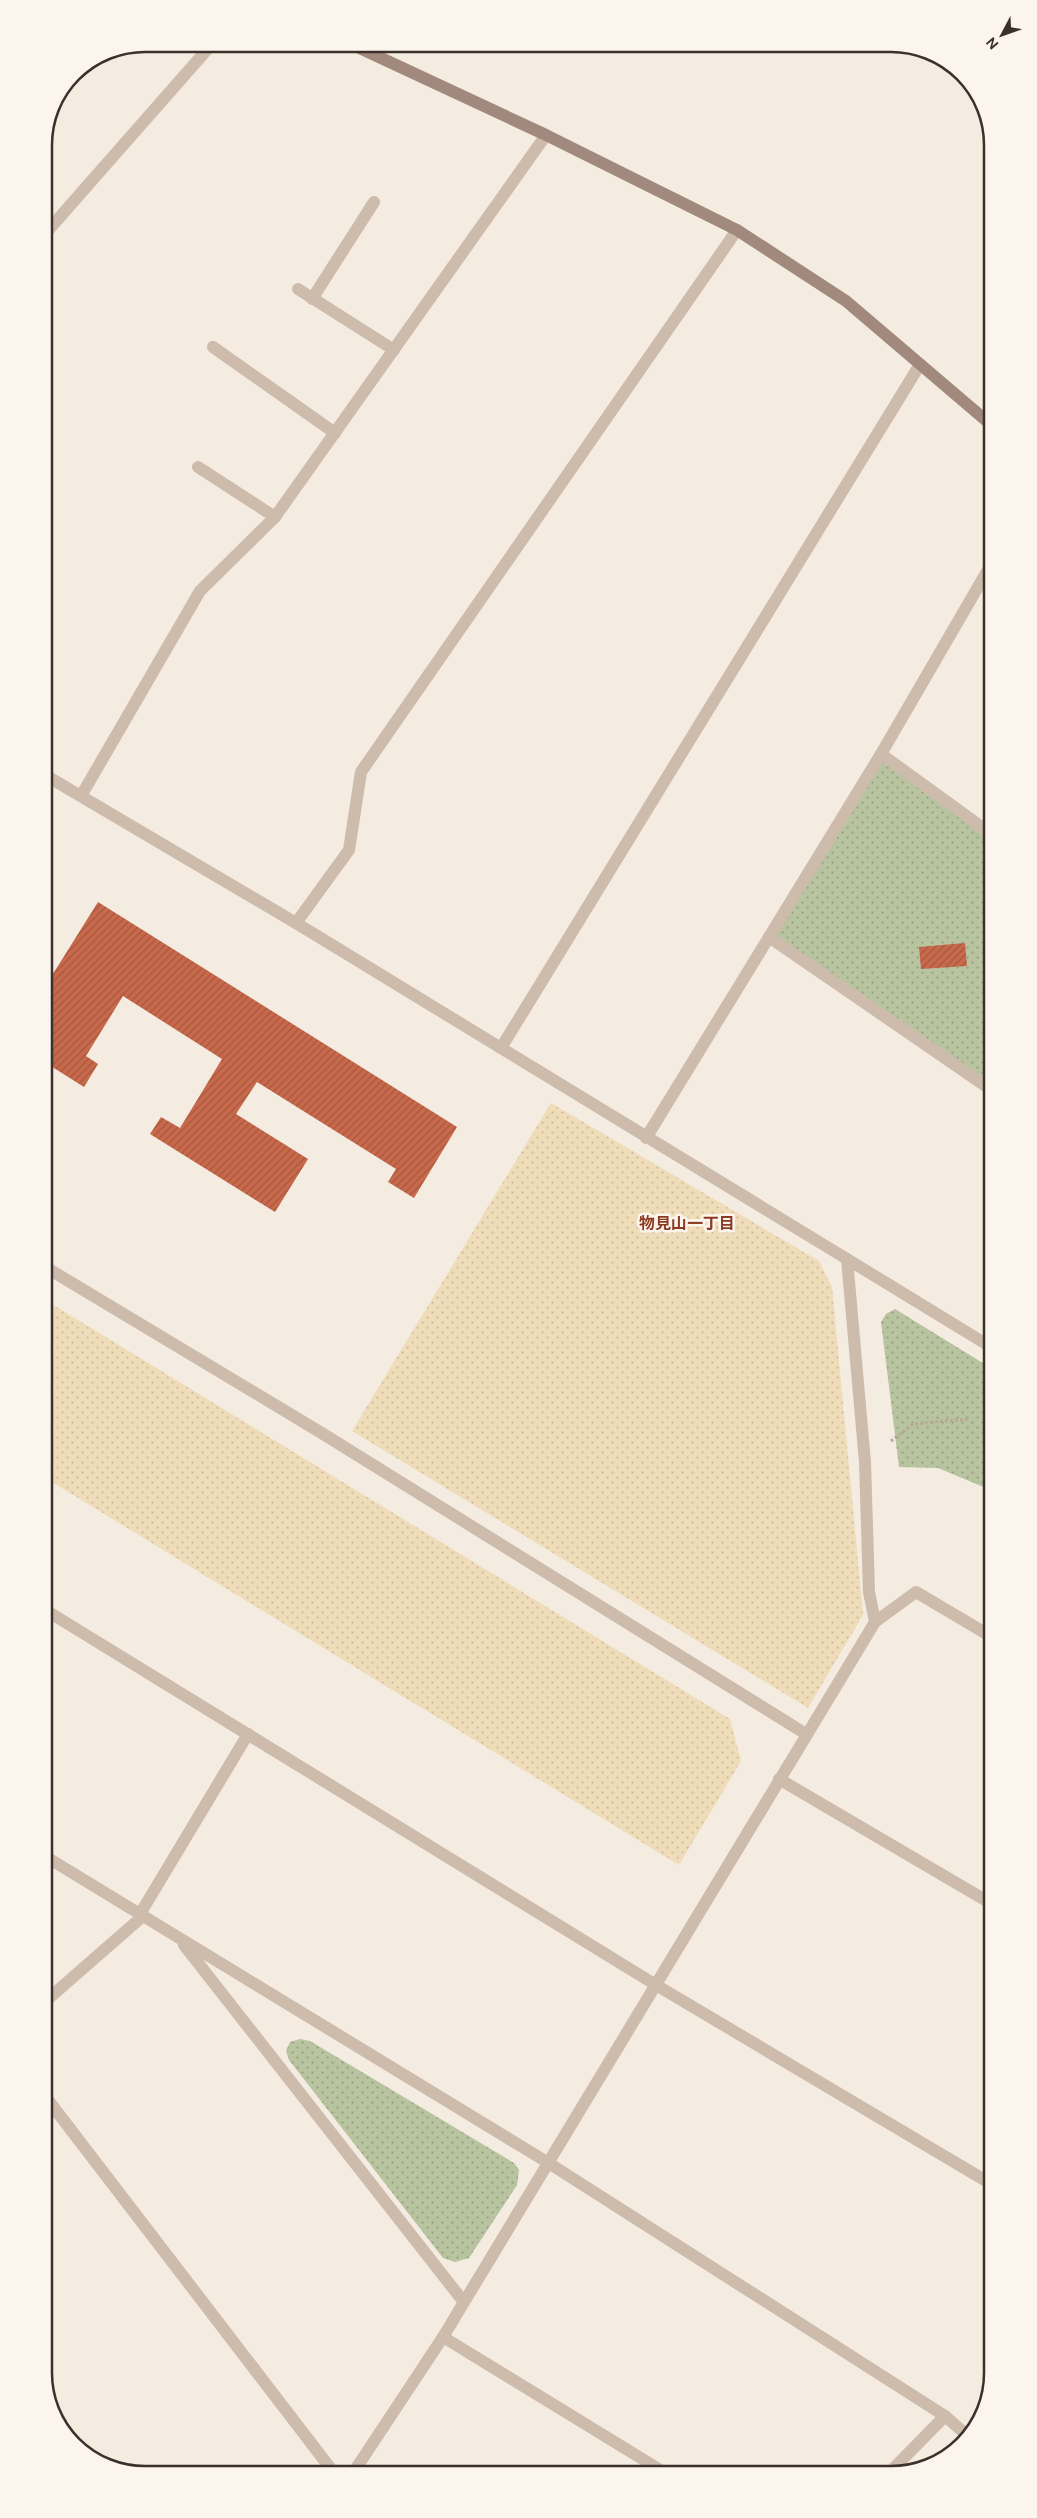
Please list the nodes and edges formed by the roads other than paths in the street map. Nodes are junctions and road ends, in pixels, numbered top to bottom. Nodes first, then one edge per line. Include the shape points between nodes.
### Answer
1 (205, 52) edge
2 (369, 52) edge
3 (546, 135) junction
4 (374, 202) dead end
5 (53, 225) edge
6 (737, 230) junction
7 (298, 289) dead end
8 (312, 298) junction
9 (212, 347) dead end
10 (394, 350) junction
11 (919, 366) junction
12 (984, 419) edge
13 (335, 433) junction
14 (198, 467) dead end
15 (275, 517) junction
16 (984, 577) edge
17 (881, 754) junction
18 (53, 779) edge
19 (81, 796) junction
20 (984, 829) edge
21 (296, 923) junction
22 (769, 937) junction
23 (501, 1048) junction
24 (984, 1084) edge
25 (646, 1138) junction
26 (847, 1260) junction
27 (52, 1272) edge
28 (984, 1343) edge
29 (52, 1614) edge
30 (874, 1622) junction
31 (984, 1632) edge
32 (248, 1734) junction
33 (806, 1734) junction
34 (779, 1779) junction
35 (52, 1861) edge
36 (984, 1899) edge
37 (141, 1915) junction
38 (179, 1938) junction
39 (656, 1985) junction
40 (52, 1995) edge
41 (52, 2105) edge
42 (548, 2162) junction
43 (984, 2180) edge
44 (463, 2301) junction
45 (443, 2337) junction
46 (945, 2416) junction
47 (963, 2432) edge
48 (328, 2465) edge
49 (358, 2465) edge
50 (653, 2466) edge
51 (896, 2466) edge

1 - 5 street
2 - 3 street
3 - 6 street
3 - 10 street
4 - 8 street
6 - 11 street via 846,301
6 - 21 street via 361,772 350,850
7 - 8 street
8 - 10 street
9 - 13 street
10 - 13 street
11 - 12 street
11 - 23 street
13 - 15 street
14 - 15 street
15 - 19 street via 200,591
16 - 17 street
17 - 20 street
17 - 22 street
18 - 19 street
19 - 21 street
21 - 23 street
22 - 24 street
22 - 25 street
23 - 25 street
25 - 26 street
26 - 28 street
26 - 30 street via 865,1462 869,1592
27 - 33 street via 320,1432
29 - 32 street
30 - 31 street via 916,1592
30 - 33 street
32 - 37 street
32 - 39 street
33 - 34 street
34 - 36 street
34 - 39 street
35 - 37 street
37 - 38 street
37 - 40 street
38 - 42 street
38 - 44 street
39 - 42 street
39 - 43 street
41 - 48 street
42 - 44 street
42 - 46 street
44 - 45 street
45 - 49 street
45 - 50 street
46 - 47 street
46 - 51 street

